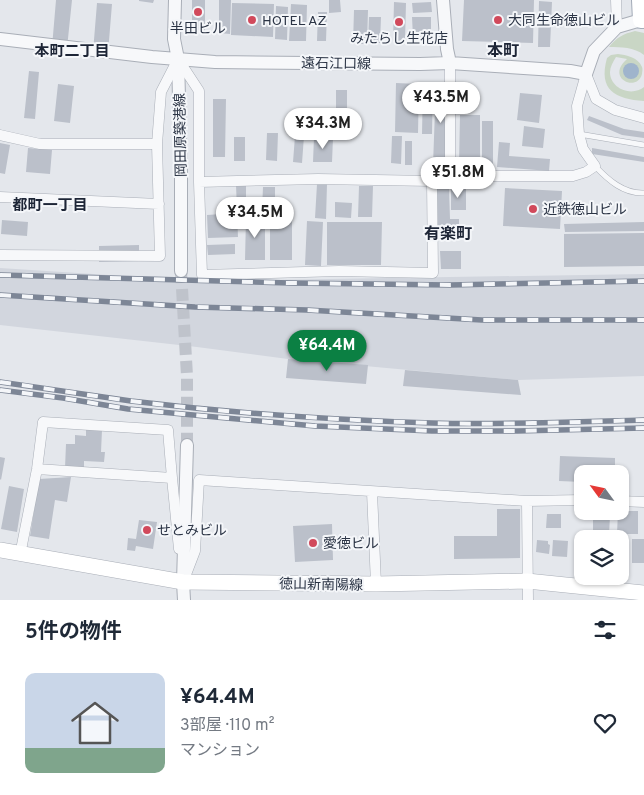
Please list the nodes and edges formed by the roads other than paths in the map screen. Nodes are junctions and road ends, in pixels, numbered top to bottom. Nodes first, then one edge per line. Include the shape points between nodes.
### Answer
1 (175, 0) edge
2 (443, 0) edge
3 (616, 0) edge
4 (640, 0) edge
5 (643, 21) edge
6 (617, 27) junction
7 (0, 39) edge
8 (178, 59) junction
9 (450, 63) junction
10 (586, 74) junction
11 (644, 118) edge
12 (579, 134) junction
13 (0, 135) edge
14 (157, 144) junction
15 (644, 145) edge
16 (595, 166) junction
17 (450, 176) junction
18 (432, 181) junction
19 (199, 182) junction
20 (644, 194) edge
21 (0, 197) edge
22 (159, 204) junction
23 (0, 255) edge
24 (181, 271) tunnel mouth
25 (187, 445) tunnel mouth
26 (37, 469) junction
27 (172, 478) junction
28 (372, 492) junction
29 (574, 500) edge
30 (527, 501) junction
31 (629, 501) edge
32 (644, 502) edge
33 (0, 550) edge
34 (20, 555) junction
35 (527, 581) junction
36 (183, 582) junction
37 (376, 584) junction
38 (644, 592) edge
39 (184, 600) edge
40 (528, 600) edge

1 - 8 street, 岡田原築港線 via 174,39
2 - 9 street
3 - 6 street
4 - 5 main road
5 - 6 street
6 - 10 street via 594,51
7 - 8 street, 遠石江口線
8 - 9 street, 遠石江口線
8 - 14 street via 162,92
8 - 19 street via 199,91
8 - 24 street, 岡田原築港線
9 - 10 street, 遠石江口線
9 - 17 street
10 - 11 street via 596,99 614,110
10 - 12 street via 577,106
12 - 15 lane
12 - 16 street via 583,149
13 - 14 street via 40,144
14 - 22 street
16 - 17 street via 572,176
16 - 20 lane via 616,185
17 - 18 street
18 - 19 street
18 - 19 street via 433,273 339,271 202,275
21 - 22 street
22 - 23 street via 160,256
25 - 36 street
26 - 27 street
26 - 27 street via 43,422 168,430
26 - 34 street
27 - 36 street
28 - 30 street
28 - 36 street via 199,480 195,551
28 - 37 street
29 - 30 street
30 - 35 street
31 - 32 street
33 - 34 main road, 徳山新南陽線
34 - 36 main road, 徳山新南陽線
35 - 37 main road, 徳山新南陽線
35 - 38 main road, 徳山新南陽線
35 - 40 street
36 - 37 main road, 徳山新南陽線
36 - 39 street

